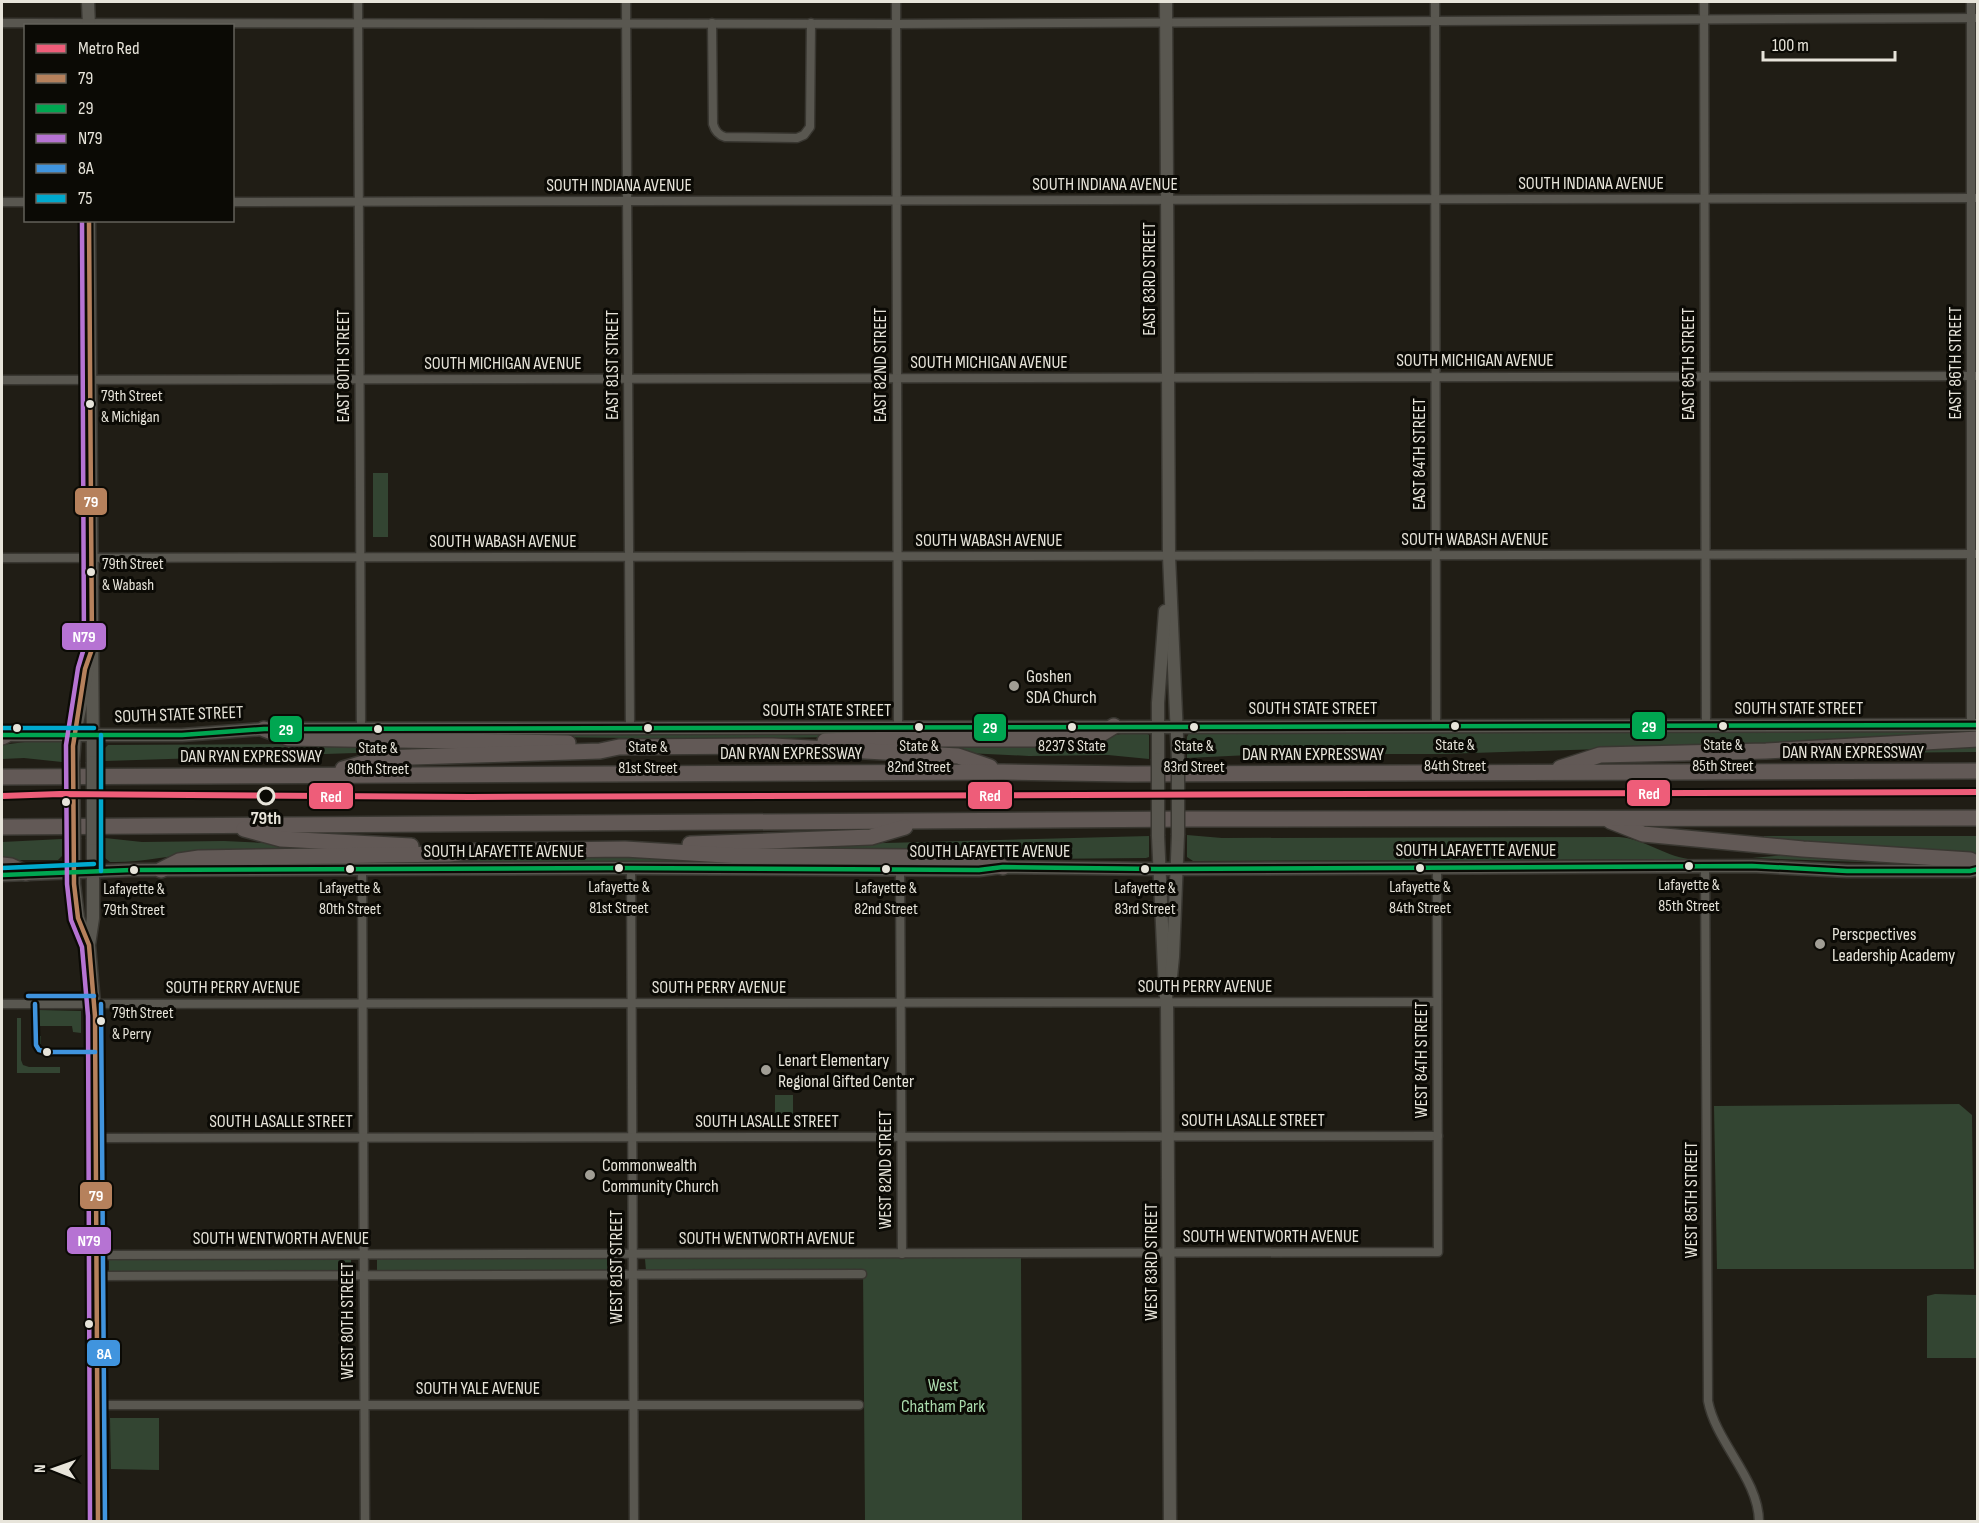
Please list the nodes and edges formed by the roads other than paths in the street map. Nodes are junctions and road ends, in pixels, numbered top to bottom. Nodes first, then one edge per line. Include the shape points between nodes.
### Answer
1 (88, 2) edge
2 (358, 2) edge
3 (627, 2) edge
4 (896, 2) edge
5 (1166, 2) edge
6 (1435, 2) edge
7 (1704, 2) edge
8 (1971, 2) edge
9 (1974, 18) edge
10 (1435, 20) junction
11 (1704, 20) junction
12 (1166, 21) junction
13 (2, 23) edge
14 (358, 23) junction
15 (627, 23) junction
16 (712, 23) junction
17 (811, 23) junction
18 (89, 24) edge
19 (896, 24) junction
20 (1974, 198) edge
21 (1704, 199) junction
22 (1167, 200) junction
23 (1435, 200) junction
24 (2, 202) edge
25 (24, 202) edge
26 (234, 202) edge
27 (359, 202) junction
28 (628, 202) junction
29 (896, 202) junction
30 (89, 222) edge
31 (1705, 376) junction
32 (1974, 376) edge
33 (1435, 377) junction
34 (897, 378) junction
35 (1168, 378) junction
36 (628, 379) junction
37 (2, 380) edge
38 (90, 380) junction
39 (359, 380) junction
40 (1974, 554) edge
41 (1436, 555) junction
42 (1705, 555) junction
43 (897, 556) junction
44 (1169, 556) junction
45 (629, 557) junction
46 (2, 558) edge
47 (91, 558) junction
48 (360, 558) junction
49 (92, 649) junction
50 (1114, 726) junction
51 (1158, 726) junction
52 (1177, 726) junction
53 (1436, 726) junction
54 (1706, 726) junction
55 (630, 728) junction
56 (898, 728) junction
57 (264, 729) junction
58 (361, 729) junction
59 (1975, 730) edge
60 (75, 735) junction
61 (94, 735) junction
62 (3, 736) edge
63 (619, 747) junction
64 (773, 747) junction
65 (1977, 771) edge
66 (1003, 772) junction
67 (1548, 772) junction
68 (326, 775) junction
69 (2, 777) edge
70 (1602, 818) junction
71 (1977, 818) edge
72 (923, 821) junction
73 (227, 824) junction
74 (2, 826) edge
75 (625, 849) junction
76 (477, 850) junction
77 (2, 866) edge
78 (1003, 867) junction
79 (1705, 867) junction
80 (1977, 867) edge
81 (631, 868) junction
82 (1437, 868) junction
83 (362, 869) junction
84 (900, 869) junction
85 (1158, 869) junction
86 (1177, 869) junction
87 (161, 870) junction
88 (94, 871) junction
89 (74, 872) junction
90 (26, 873) junction
91 (2, 874) edge
92 (89, 945) junction
93 (1437, 1002) junction
94 (631, 1003) junction
95 (901, 1003) junction
96 (1167, 1003) junction
97 (2, 1004) edge
98 (94, 1004) junction
99 (362, 1004) junction
100 (1438, 1136) junction
101 (632, 1137) junction
102 (902, 1137) junction
103 (1168, 1137) junction
104 (96, 1138) junction
105 (363, 1138) junction
106 (1438, 1252) joint
107 (1168, 1253) junction
108 (633, 1254) junction
109 (902, 1254) junction
110 (97, 1255) junction
111 (363, 1255) junction
112 (862, 1274) dead end
113 (633, 1275) junction
114 (97, 1276) junction
115 (364, 1276) junction
116 (633, 1404) junction
117 (98, 1405) junction
118 (364, 1405) junction
119 (859, 1406) dead end
120 (98, 1521) edge
121 (365, 1521) edge
122 (634, 1521) edge
123 (1170, 1521) edge
124 (1759, 1521) edge

1 - 18 main road
2 - 14 street, EAST 80TH STREET
3 - 15 street, EAST 81ST STREET
4 - 19 street, EAST 82ND STREET
5 - 12 main road, EAST 83RD STREET
6 - 10 street, EAST 84TH STREET
7 - 11 street, EAST 85TH STREET
8 - 9 street, EAST 86TH STREET
9 - 11 street
9 - 20 street, EAST 86TH STREET
10 - 11 street
10 - 12 street
10 - 23 street, EAST 84TH STREET
11 - 21 street, EAST 85TH STREET
12 - 19 street
12 - 22 main road, EAST 83RD STREET
13 - 18 street
14 - 15 street
14 - 18 street
14 - 27 street, EAST 80TH STREET
15 - 16 street
15 - 28 street, EAST 81ST STREET
16 - 17 street
16 - 17 street via 714,127 725,137 761,138 801,137 810,127
17 - 19 street
19 - 29 street, EAST 82ND STREET
20 - 21 street, SOUTH INDIANA AVENUE
20 - 32 street, EAST 86TH STREET
21 - 23 street, SOUTH INDIANA AVENUE
21 - 31 street, EAST 85TH STREET
22 - 23 street, SOUTH INDIANA AVENUE
22 - 29 street, SOUTH INDIANA AVENUE
22 - 35 main road, EAST 83RD STREET
23 - 33 street, EAST 84TH STREET
24 - 25 street
26 - 27 street, SOUTH INDIANA AVENUE
27 - 28 street, SOUTH INDIANA AVENUE
27 - 39 street, EAST 80TH STREET
28 - 29 street, SOUTH INDIANA AVENUE
28 - 36 street, EAST 81ST STREET
29 - 34 street, EAST 82ND STREET
30 - 38 main road
31 - 32 street, SOUTH MICHIGAN AVENUE
31 - 33 street, SOUTH MICHIGAN AVENUE
31 - 42 street, EAST 85TH STREET
32 - 40 street, EAST 86TH STREET
33 - 35 street, SOUTH MICHIGAN AVENUE
33 - 41 street, EAST 84TH STREET
34 - 35 street, SOUTH MICHIGAN AVENUE
34 - 36 street, SOUTH MICHIGAN AVENUE
34 - 43 street, EAST 82ND STREET
35 - 44 main road, EAST 83RD STREET
36 - 39 street, SOUTH MICHIGAN AVENUE
36 - 45 street, EAST 81ST STREET
37 - 38 street, SOUTH MICHIGAN AVENUE
38 - 39 street, SOUTH MICHIGAN AVENUE
38 - 47 main road
39 - 48 street, EAST 80TH STREET
40 - 42 street, SOUTH WABASH AVENUE
40 - 59 street, EAST 86TH STREET
41 - 42 street, SOUTH WABASH AVENUE
41 - 44 street, SOUTH WABASH AVENUE
41 - 53 street, EAST 84TH STREET
42 - 54 street, EAST 85TH STREET
43 - 44 street, SOUTH WABASH AVENUE
43 - 45 street, SOUTH WABASH AVENUE
43 - 56 street, EAST 82ND STREET
44 - 51 main road, EAST 83RD STREET
44 - 52 main road, EAST 83RD STREET
45 - 48 street, SOUTH WABASH AVENUE
45 - 55 street, EAST 81ST STREET
46 - 47 street, SOUTH WABASH AVENUE
47 - 48 street, SOUTH WABASH AVENUE
47 - 49 main road
48 - 58 street, EAST 80TH STREET
49 - 60 main road
49 - 61 main road
50 - 51 main road, SOUTH STATE STREET
50 - 56 main road, SOUTH STATE STREET
50 - 64 highway via 1101,734 1057,739 873,739
51 - 52 main road, SOUTH STATE STREET
51 - 85 main road, WEST 83RD STREET, bridge
52 - 53 main road, SOUTH STATE STREET
52 - 86 main road, WEST 83RD STREET, bridge
53 - 54 main road, SOUTH STATE STREET
54 - 59 main road, SOUTH STATE STREET
55 - 56 main road, SOUTH STATE STREET
55 - 58 main road, SOUTH STATE STREET
57 - 58 main road, SOUTH STATE STREET
57 - 61 main road, SOUTH STATE STREET via 182,735
57 - 63 highway via 288,738 600,743
59 - 67 highway via 1766,751 1600,755
60 - 61 main road, SOUTH STATE STREET
60 - 62 main road, SOUTH STATE STREET
60 - 89 main road, bridge
61 - 88 main road, bridge
63 - 64 highway
63 - 68 highway via 600,751 381,758
64 - 66 highway via 958,756
65 - 67 highway, DAN RYAN EXPRESSWAY
66 - 67 highway, DAN RYAN EXPRESSWAY
66 - 68 highway, DAN RYAN EXPRESSWAY
68 - 69 highway, DAN RYAN EXPRESSWAY
70 - 71 highway
70 - 72 highway
70 - 80 highway via 1643,834 1970,860
72 - 73 highway
72 - 75 highway via 871,837
73 - 74 highway
73 - 76 highway via 281,839
75 - 76 highway
75 - 78 highway via 741,856 915,857
76 - 87 highway via 449,854 199,858 179,861
77 - 90 highway
78 - 84 main road, SOUTH LAFAYETTE AVENUE
78 - 85 main road, SOUTH LAFAYETTE AVENUE
79 - 80 main road, SOUTH LAFAYETTE AVENUE via 1847,871 1970,871
79 - 82 main road, SOUTH LAFAYETTE AVENUE
79 - 124 street, WEST 85TH STREET via 1708,1401 1712,1418 1756,1500
81 - 83 main road, SOUTH LAFAYETTE AVENUE
81 - 84 main road, SOUTH LAFAYETTE AVENUE
81 - 94 street, WEST 81ST STREET
82 - 86 main road, SOUTH LAFAYETTE AVENUE
82 - 93 street, WEST 84TH STREET
83 - 87 main road, SOUTH LAFAYETTE AVENUE
83 - 99 street, WEST 80TH STREET
84 - 95 street, WEST 82ND STREET
85 - 86 main road, SOUTH LAFAYETTE AVENUE
85 - 96 main road, WEST 83RD STREET
86 - 96 main road, WEST 83RD STREET
87 - 88 main road, SOUTH LAFAYETTE AVENUE
88 - 89 main road, SOUTH LAFAYETTE AVENUE
88 - 92 main road
89 - 90 main road, SOUTH LAFAYETTE AVENUE
89 - 92 main road via 78,918
90 - 91 main road, SOUTH LAFAYETTE AVENUE
92 - 98 main road
93 - 96 street, SOUTH PERRY AVENUE
93 - 100 street, WEST 84TH STREET
94 - 95 street, SOUTH PERRY AVENUE
94 - 99 street, SOUTH PERRY AVENUE
94 - 101 street, WEST 81ST STREET
95 - 96 street, SOUTH PERRY AVENUE
95 - 102 street, WEST 82ND STREET
96 - 103 main road, WEST 83RD STREET
97 - 98 street, SOUTH PERRY AVENUE
98 - 99 street, SOUTH PERRY AVENUE
98 - 104 main road
99 - 105 street, WEST 80TH STREET
100 - 103 street, SOUTH LASALLE STREET
100 - 106 street, WEST 84TH STREET
101 - 102 street, SOUTH LASALLE STREET
101 - 105 street, SOUTH LASALLE STREET
101 - 108 street, WEST 81ST STREET
102 - 103 street, SOUTH LASALLE STREET
102 - 109 street, WEST 82ND STREET
103 - 107 main road, WEST 83RD STREET
104 - 105 street, SOUTH LASALLE STREET
104 - 110 main road
105 - 111 street, WEST 80TH STREET
106 - 107 street, SOUTH WENTWORTH AVENUE
107 - 109 street, SOUTH WENTWORTH AVENUE
107 - 123 main road, WEST 83RD STREET
108 - 109 street, SOUTH WENTWORTH AVENUE
108 - 111 street, SOUTH WENTWORTH AVENUE
108 - 113 street, WEST 81ST STREET
110 - 111 street, SOUTH WENTWORTH AVENUE
110 - 114 main road
111 - 115 street, WEST 80TH STREET
112 - 113 street, SOUTH WENTWORTH AVENUE
113 - 115 street, SOUTH WENTWORTH AVENUE
113 - 116 street, WEST 81ST STREET
114 - 115 street, SOUTH WENTWORTH AVENUE
114 - 117 main road
115 - 118 street, WEST 80TH STREET
116 - 118 street, SOUTH YALE AVENUE
116 - 119 street, SOUTH YALE AVENUE
116 - 122 street, WEST 81ST STREET
117 - 118 street, SOUTH YALE AVENUE
117 - 120 main road
118 - 121 street, WEST 80TH STREET

